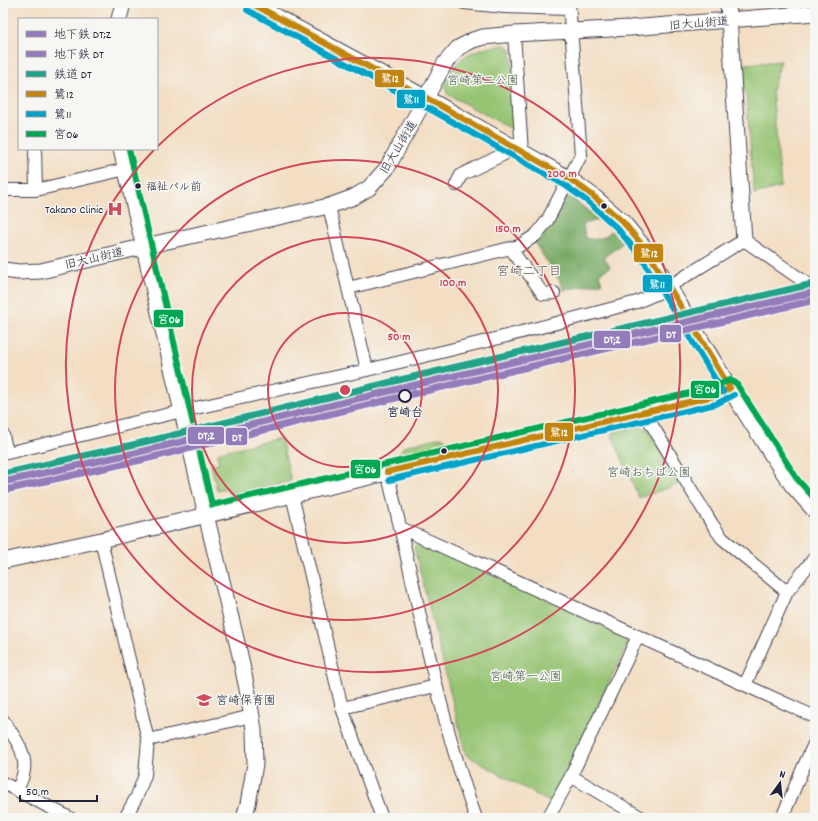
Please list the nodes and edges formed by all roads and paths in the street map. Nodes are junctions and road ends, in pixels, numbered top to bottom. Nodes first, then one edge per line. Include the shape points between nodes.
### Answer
1 (123, 3) edge
2 (251, 3) edge
3 (464, 3) edge
4 (728, 3) edge
5 (569, 6) edge
6 (815, 13) edge
7 (118, 18) edge
8 (729, 20) junction
9 (572, 31) junction
10 (514, 34) junction
11 (425, 98) junction
12 (35, 150) edge
13 (121, 150) edge
14 (516, 150) junction
15 (126, 169) junction
16 (570, 178) junction
17 (456, 185) dead end
18 (3, 190) edge
19 (36, 190) junction
20 (329, 206) junction
21 (744, 240) junction
22 (144, 246) junction
23 (511, 249) junction
24 (3, 270) edge
25 (670, 286) junction
26 (348, 288) junction
27 (815, 289) edge
28 (554, 293) dead end
29 (367, 370) junction
30 (730, 388) junction
31 (182, 411) junction
32 (647, 412) junction
33 (3, 435) edge
34 (5, 454) edge
35 (387, 472) junction
36 (292, 495) junction
37 (815, 511) edge
38 (206, 515) junction
39 (401, 528) junction
40 (101, 540) junction
41 (815, 557) edge
42 (3, 561) edge
43 (787, 592) junction
44 (638, 636) junction
45 (745, 685) junction
46 (436, 686) junction
47 (342, 708) junction
48 (252, 716) junction
49 (815, 717) edge
50 (3, 720) edge
51 (148, 740) junction
52 (815, 742) edge
53 (571, 776) junction
54 (3, 783) edge
55 (17, 790) junction
56 (70, 818) edge
57 (125, 818) edge
58 (244, 818) edge
59 (382, 818) edge
60 (474, 818) edge
61 (548, 818) edge
62 (642, 818) edge
63 (782, 818) edge

1 - 7 street
2 - 11 street
3 - 5 street via 505,7
4 - 8 street
5 - 9 street
6 - 8 street, 旧大山街道
8 - 9 street, 旧大山街道
8 - 21 street
9 - 10 street, 旧大山街道
9 - 16 street via 581,155
10 - 11 street, 旧大山街道 via 483,37 458,48 445,63
10 - 14 street
11 - 14 street
11 - 20 street, 旧大山街道 via 379,179 354,197
12 - 19 street
13 - 15 street
14 - 16 street
14 - 17 street via 461,175
15 - 19 street
15 - 22 street
16 - 23 street via 547,221 536,234
16 - 25 street via 623,222 648,252
18 - 19 street
20 - 22 street, 旧大山街道
20 - 26 street
21 - 25 street
21 - 27 street
22 - 24 street, 旧大山街道 via 41,271
22 - 31 street
23 - 26 street
23 - 28 street via 543,294
25 - 29 street via 637,302
25 - 30 street
26 - 29 street
29 - 31 street
30 - 32 street via 714,396
30 - 37 street via 792,485
31 - 34 street
31 - 38 street
32 - 35 street
32 - 43 street via 650,422 722,538
33 - 34 street
35 - 36 street
35 - 39 street
36 - 38 street
36 - 47 street
38 - 40 street
38 - 48 street
39 - 44 street
39 - 46 street
40 - 42 street
40 - 51 street
41 - 43 street
43 - 45 street
44 - 45 street
44 - 53 street
45 - 49 street
46 - 47 street
46 - 60 street
47 - 59 street
48 - 51 street
48 - 58 street via 255,764
50 - 55 street via 24,757 24,775
51 - 57 street via 145,775 138,796
52 - 63 street
53 - 61 street
53 - 62 street
54 - 55 street
55 - 56 street

